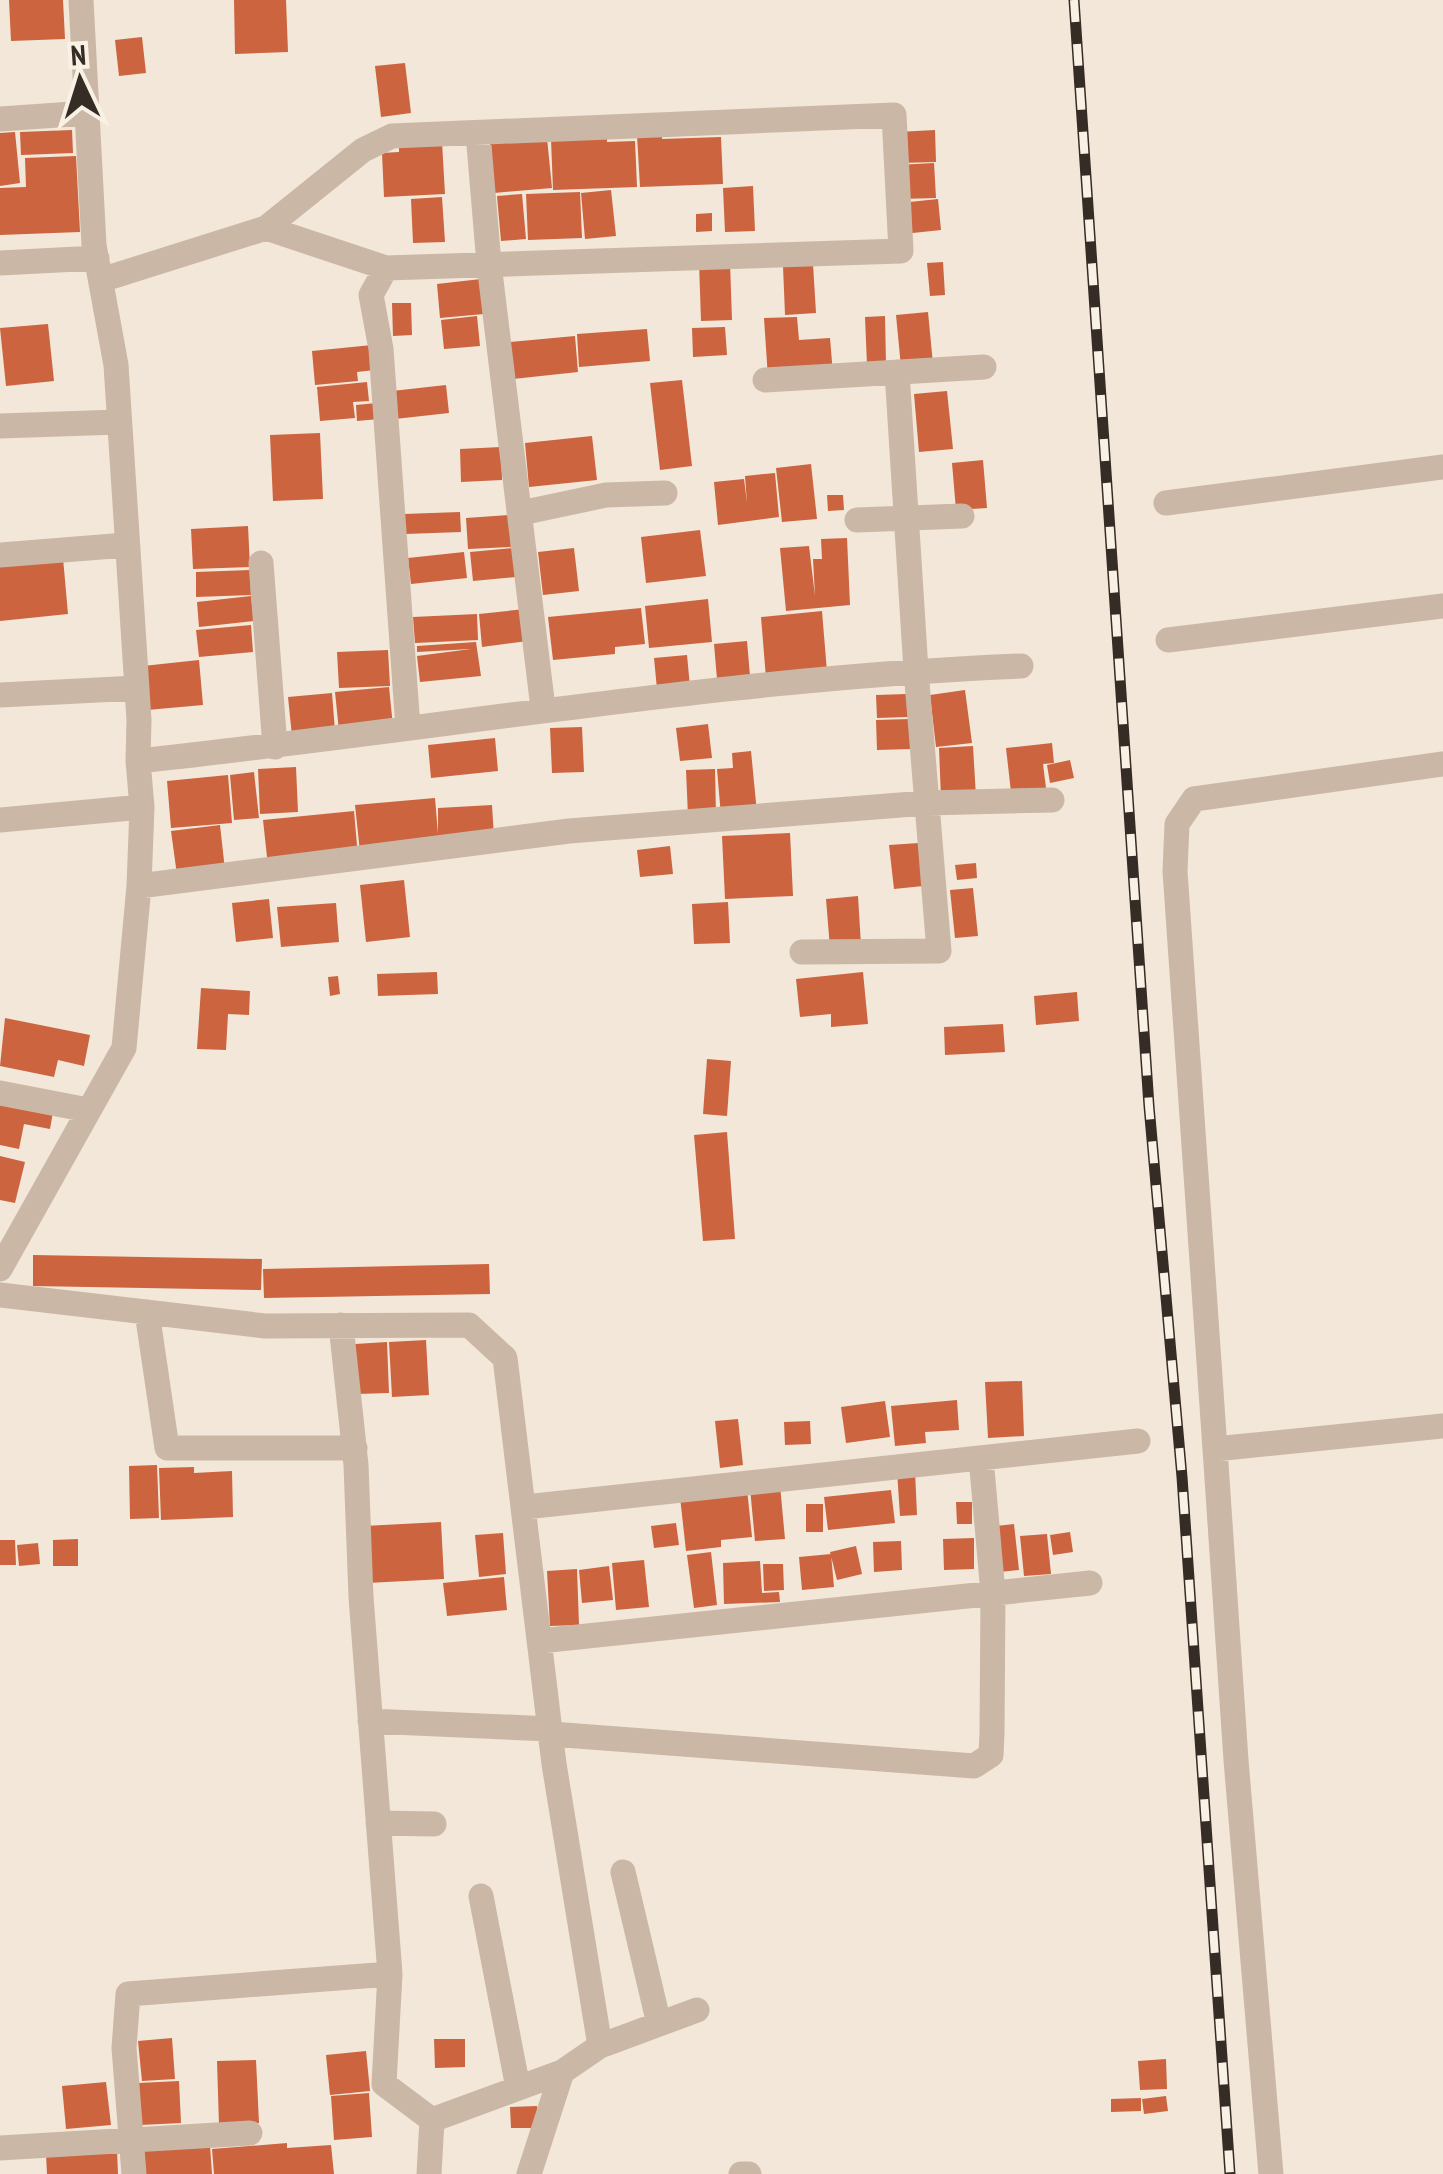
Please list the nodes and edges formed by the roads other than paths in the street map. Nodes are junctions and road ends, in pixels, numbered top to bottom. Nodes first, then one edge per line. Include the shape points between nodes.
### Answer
1 (82, 0) edge
2 (88, 114) junction
3 (0, 119) edge
4 (478, 133) junction
5 (266, 228) junction
6 (0, 263) edge
7 (489, 264) junction
8 (386, 268) junction
9 (99, 269) junction
10 (984, 367) dead end
11 (897, 372) junction
12 (765, 380) dead end
13 (119, 422) junction
14 (0, 426) edge
15 (1443, 467) edge
16 (666, 492) dead end
17 (1166, 503) dead end
18 (521, 513) junction
19 (962, 516) dead end
20 (906, 518) junction
21 (857, 520) dead end
22 (126, 545) junction
23 (0, 555) edge
24 (261, 562) dead end
25 (1443, 606) edge
26 (1168, 640) dead end
27 (1021, 666) dead end
28 (916, 670) junction
29 (137, 688) junction
30 (0, 695) edge
31 (543, 708) junction
32 (408, 728) junction
33 (275, 747) junction
34 (138, 762) junction
35 (1443, 764) edge
36 (1052, 800) dead end
37 (926, 803) junction
38 (142, 807) junction
39 (0, 820) edge
40 (139, 886) junction
41 (802, 952) dead end
42 (0, 1093) edge
43 (88, 1110) junction
44 (12, 1220) edge
45 (0, 1270) edge
46 (0, 1296) edge
47 (147, 1312) junction
48 (341, 1325) junction
49 (1443, 1426) edge
50 (1138, 1440) dead end
51 (354, 1448) junction
52 (1215, 1449) junction
53 (981, 1458) junction
54 (524, 1506) junction
55 (1090, 1583) dead end
56 (993, 1593) junction
57 (540, 1641) junction
58 (370, 1721) junction
59 (550, 1731) junction
60 (378, 1823) junction
61 (434, 1824) dead end
62 (623, 1872) dead end
63 (482, 1896) dead end
64 (390, 1974) junction
65 (697, 2010) dead end
66 (659, 2024) junction
67 (600, 2046) junction
68 (562, 2072) junction
69 (518, 2088) junction
70 (432, 2120) junction
71 (250, 2133) dead end
72 (133, 2141) junction
73 (0, 2148) edge
74 (134, 2174) edge
75 (430, 2174) edge
76 (528, 2174) edge
77 (741, 2174) edge
78 (749, 2174) edge
79 (1272, 2174) edge

1 - 2 street
2 - 3 street
2 - 9 street
4 - 5 street via 392,136 363,150
4 - 7 street
4 - 7 street via 894,115 901,251
5 - 8 street
5 - 9 street
6 - 9 street
7 - 8 street
7 - 18 street
8 - 32 street via 371,296 381,349
9 - 13 street
10 - 11 street
11 - 12 street
11 - 20 street
13 - 14 street
13 - 22 street
15 - 17 street
16 - 18 street via 606,495
18 - 31 street
19 - 20 street
20 - 21 street
20 - 28 street
22 - 23 street
22 - 29 street
24 - 33 street
25 - 26 street
27 - 28 street
28 - 31 street
28 - 37 street
29 - 30 street
29 - 34 street
31 - 32 street
32 - 33 street
33 - 34 street
34 - 38 street
35 - 52 street via 1194,799 1176,824
36 - 37 street
37 - 40 street via 569,831
37 - 41 street via 939,951
38 - 39 street
38 - 40 street
40 - 43 street via 124,1048
42 - 43 street
43 - 44 street
44 - 45 street
46 - 47 street
47 - 48 street via 265,1326
47 - 51 street via 168,1448
48 - 51 street
48 - 54 street via 469,1325 505,1358
49 - 52 street
50 - 53 street
51 - 58 street
52 - 79 street
53 - 54 street
53 - 56 street
54 - 57 street
55 - 56 street
56 - 57 street
56 - 59 street via 991,1755 974,1766
57 - 59 street
58 - 59 street
58 - 60 street
59 - 67 street
60 - 61 street
60 - 64 street
62 - 66 street
63 - 69 street
64 - 70 street via 384,2084
64 - 72 street via 128,1994 124,2048
65 - 66 street
66 - 67 street
67 - 68 street
68 - 69 street
68 - 76 street
69 - 70 street
70 - 75 street
71 - 72 street
72 - 73 street
72 - 74 street
77 - 78 street

